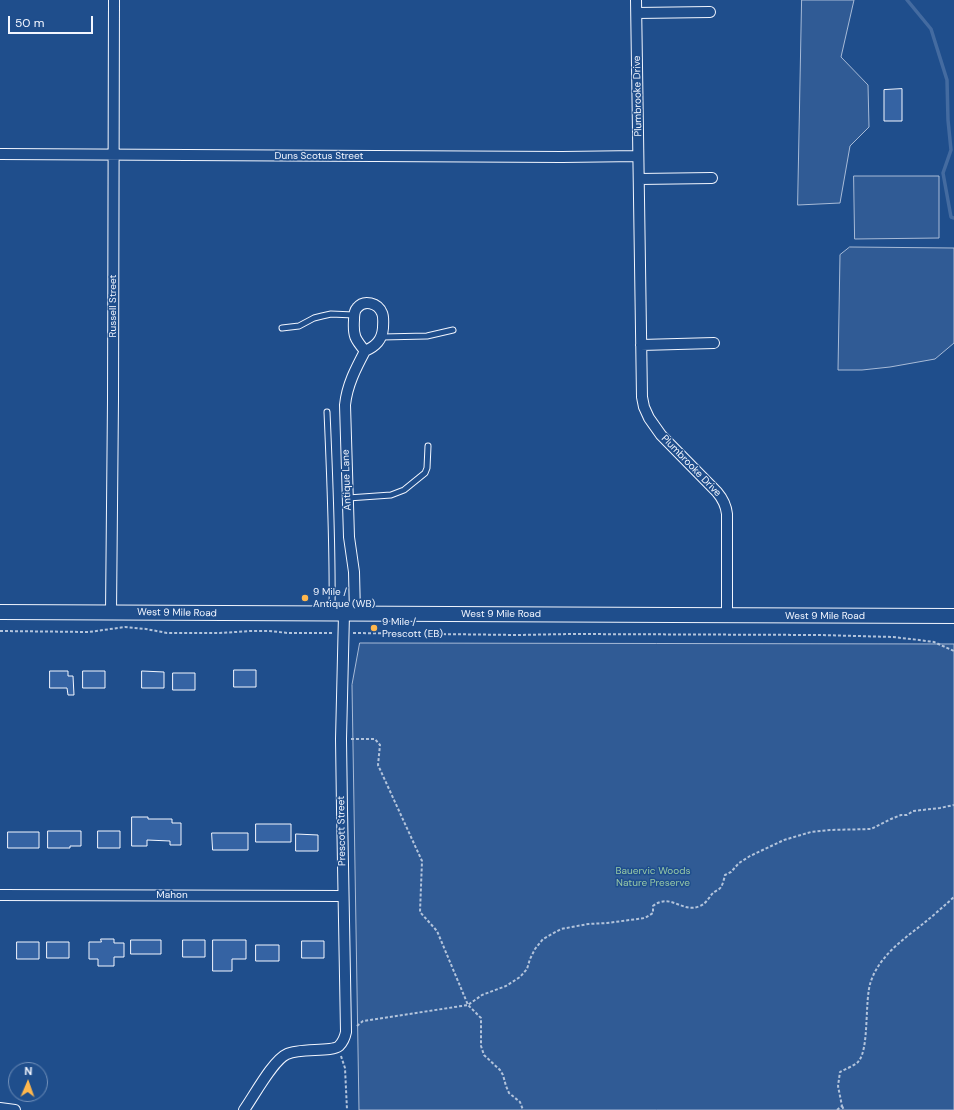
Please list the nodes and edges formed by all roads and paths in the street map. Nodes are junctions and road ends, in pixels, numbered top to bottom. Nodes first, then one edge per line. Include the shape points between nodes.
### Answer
1 (114, 0) edge
2 (636, 0) edge
3 (710, 12) dead end
4 (637, 13) junction
5 (0, 154) edge
6 (114, 155) junction
7 (638, 156) junction
8 (712, 178) dead end
9 (639, 179) junction
10 (354, 315) junction
11 (282, 328) dead end
12 (453, 330) dead end
13 (382, 337) junction
14 (714, 344) dead end
15 (640, 345) junction
16 (365, 351) junction
17 (327, 412) dead end
18 (428, 446) dead end
19 (348, 498) junction
20 (0, 612) edge
21 (111, 612) junction
22 (344, 614) junction
23 (727, 616) junction
24 (954, 616) edge
25 (0, 631) edge
26 (331, 633) dead end
27 (356, 634) dead end
28 (954, 651) edge
29 (341, 739) junction
30 (954, 805) edge
31 (0, 894) edge
32 (343, 896) junction
33 (954, 898) edge
34 (468, 1005) junction
35 (346, 1032) junction
36 (338, 1046) junction
37 (842, 1106) junction
38 (0, 1108) edge
39 (15, 1110) edge
40 (244, 1110) edge
41 (347, 1110) edge
42 (523, 1110) edge
43 (837, 1110) edge
44 (844, 1110) edge

1 - 6 street, Russell Street
2 - 4 street, Plumbrooke Drive
3 - 4 street
4 - 7 street, Plumbrooke Drive
5 - 6 street, Duns Scotus Street
6 - 7 street, Duns Scotus Street
6 - 21 street, Russell Street
7 - 9 street, Plumbrooke Drive
8 - 9 street
9 - 15 street, Plumbrooke Drive
10 - 11 lane via 331,314 314,318 293,328
10 - 13 street via 357,307 363,304 371,303 379,307 383,314
10 - 16 street via 354,336
12 - 13 lane via 427,336
13 - 16 street, Antique Lane
14 - 15 street
15 - 23 street, Plumbrooke Drive via 642,397 649,418 661,436 717,492 726,506
16 - 19 street, Antique Lane via 346,394
17 - 22 lane via 333,566
18 - 19 lane via 428,468 404,490 391,495
19 - 22 street, Antique Lane via 349,538 354,572
20 - 21 main road, West 9 Mile Road
21 - 22 main road, West 9 Mile Road
22 - 23 main road, West 9 Mile Road
22 - 29 street, Prescott Street
23 - 24 main road, West 9 Mile Road
25 - 26 path via 89,632 125,627 167,632
27 - 28 path via 820,635 919,640 934,642
29 - 32 street, Prescott Street
29 - 34 path via 375,739 380,745 378,765 422,861 420,912 437,931
30 - 34 path via 913,811 871,829 811,832 784,840 739,863 725,875 721,888 700,906 691,908 666,900 653,906 653,913 645,918 561,929 543,939 520,977 506,986 482,995
31 - 32 street, Mahon
32 - 35 street, Prescott Street
33 - 37 path via 897,944 875,970 868,992 862,1056 858,1062 840,1072 838,1086
34 - 35 path via 363,1021 352,1031
34 - 42 path via 481,1018 481,1046 484,1055 500,1070 509,1093 520,1102
35 - 36 street via 345,1039
36 - 40 street via 296,1051 282,1057
36 - 41 path via 345,1068
37 - 43 path
37 - 44 path
38 - 39 street

